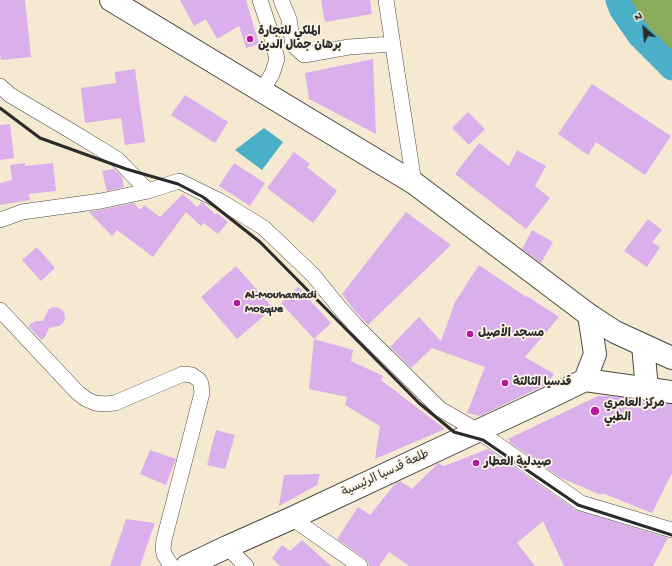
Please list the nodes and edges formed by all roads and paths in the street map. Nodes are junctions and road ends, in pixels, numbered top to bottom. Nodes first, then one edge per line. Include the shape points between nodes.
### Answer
1 (112, 0) edge
2 (260, 0) edge
3 (281, 0) edge
4 (386, 0) edge
5 (392, 44) junction
6 (0, 86) edge
7 (262, 91) junction
8 (414, 183) junction
9 (148, 191) junction
10 (0, 220) edge
11 (0, 310) edge
12 (588, 315) junction
13 (643, 345) junction
14 (672, 358) edge
15 (585, 380) junction
16 (647, 389) junction
17 (672, 392) edge
18 (478, 431) junction
19 (292, 518) junction
20 (672, 530) edge
21 (227, 547) junction
22 (172, 566) edge
23 (187, 566) edge
24 (246, 566) edge
25 (360, 566) edge

1 - 7 main road
2 - 7 street via 277,59
3 - 5 street via 289,20 293,45 304,55 349,47
4 - 5 street
5 - 8 street
6 - 9 street via 10,95 117,159
7 - 8 main road
8 - 12 main road
9 - 10 street via 101,201 22,212
9 - 18 street via 179,181 220,201 264,228 313,275 356,326 440,409
11 - 22 street via 78,393 95,403 116,404 183,374 192,375 202,384 202,393 164,540 164,554
12 - 13 main road
12 - 15 main road via 595,354
13 - 14 main road
13 - 16 main road
15 - 16 main road
15 - 18 main road, طلعة قدسيا الرئيسية
16 - 17 main road
18 - 19 main road, طلعة قدسيا الرئيسية
18 - 20 street via 581,502
19 - 21 main road, طلعة قدسيا الرئيسية
19 - 25 street
21 - 23 main road, طلعة قدسيا الرئيسية
21 - 24 street

